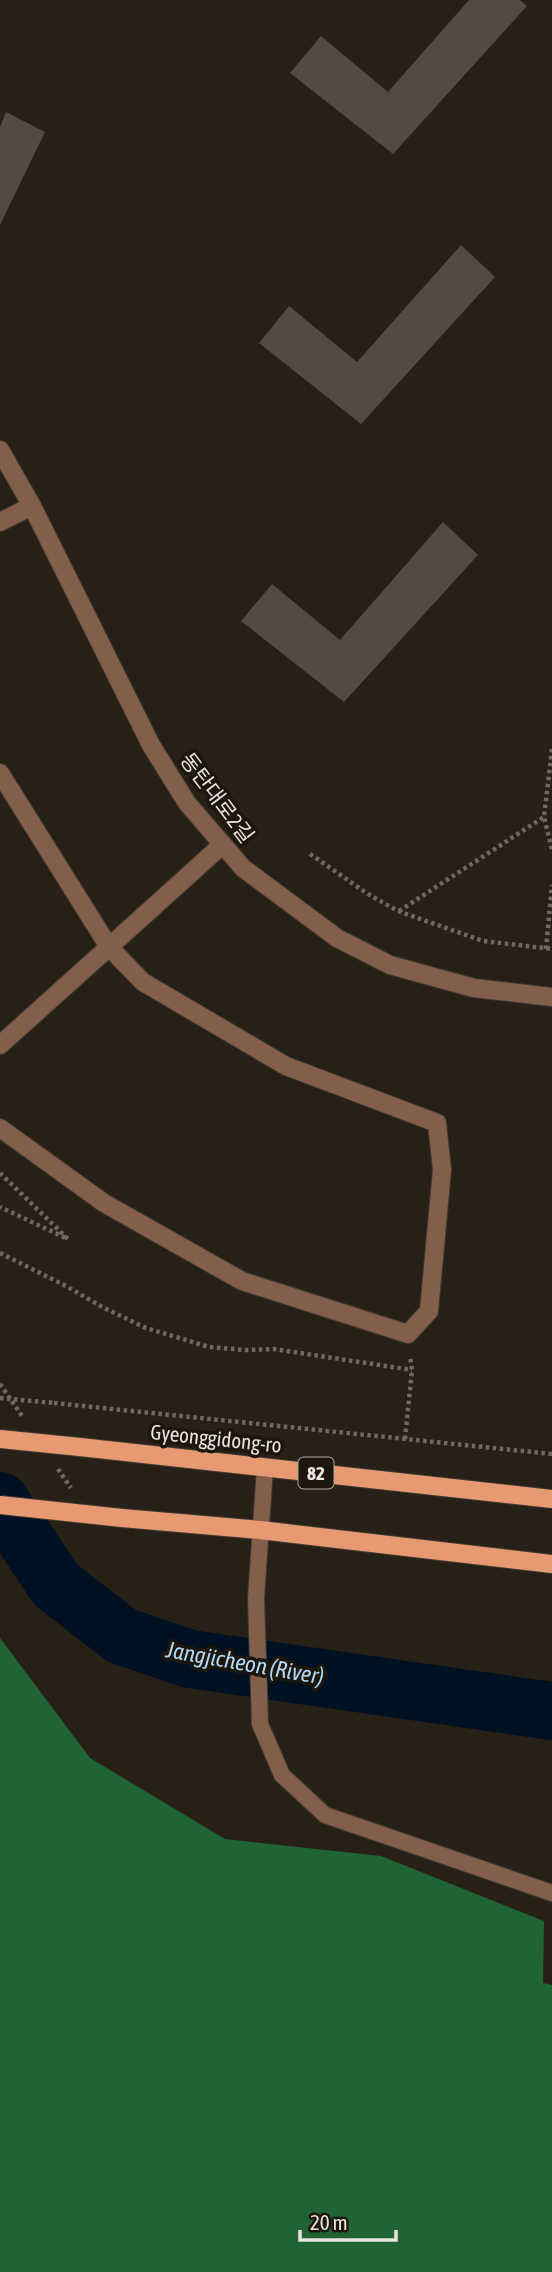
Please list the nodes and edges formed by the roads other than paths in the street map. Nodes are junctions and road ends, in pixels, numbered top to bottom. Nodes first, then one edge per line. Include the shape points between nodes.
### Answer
1 (0, 450) edge
2 (32, 506) junction
3 (0, 522) edge
4 (3, 784) edge
5 (222, 845) junction
6 (109, 947) junction
7 (552, 997) edge
8 (0, 1045) edge
9 (0, 1128) edge
10 (0, 1439) edge
11 (265, 1468) junction
12 (552, 1499) edge
13 (0, 1505) edge
14 (260, 1530) junction
15 (552, 1564) edge
16 (552, 1893) edge

1 - 2 street, 동탄대로2길
2 - 3 street
2 - 5 street, 동탄대로2길 via 151,745 187,803
4 - 6 street
5 - 6 street
5 - 7 street, 동탄대로2길 via 243,868 337,938 390,965 474,988
6 - 8 street
6 - 9 street via 143,982 286,1066 437,1123 442,1170 429,1311 408,1334 242,1281 104,1203
10 - 11 main road, Gyeonggidong-ro / 82, bridge
11 - 12 main road, Gyeonggidong-ro / 82
11 - 14 lane
13 - 14 main road, bridge
14 - 15 main road
14 - 16 lane via 260,1724 282,1776 325,1815

